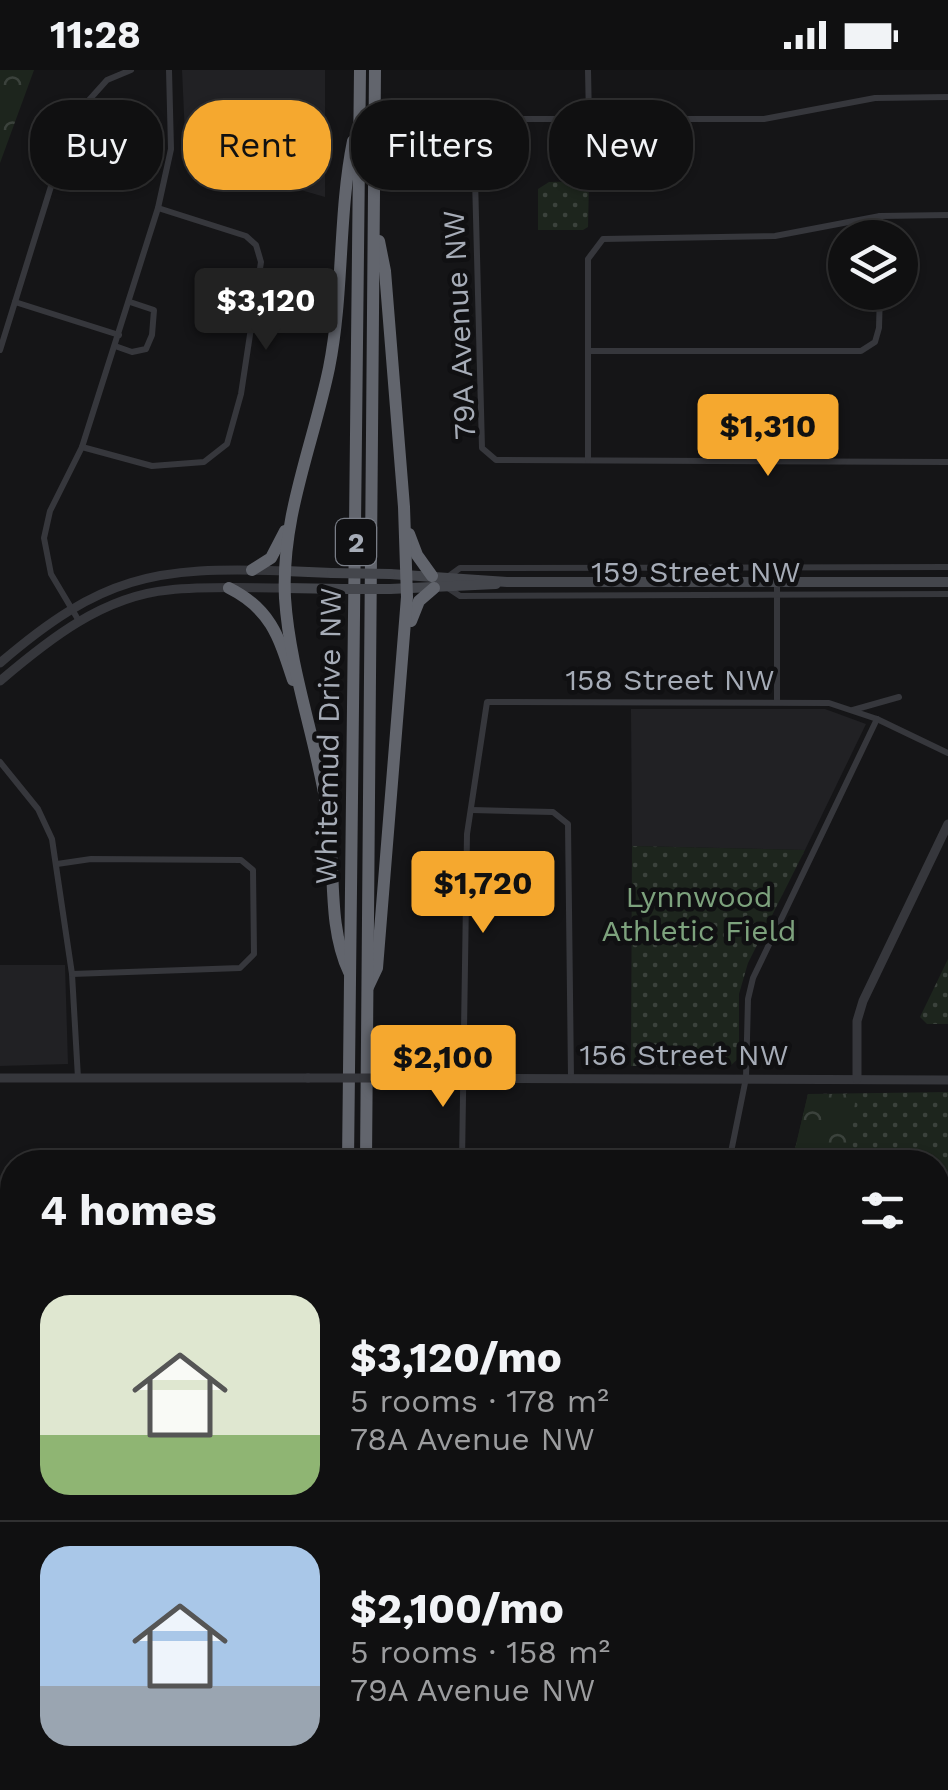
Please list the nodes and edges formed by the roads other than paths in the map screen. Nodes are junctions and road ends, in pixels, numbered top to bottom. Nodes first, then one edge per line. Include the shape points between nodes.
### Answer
1 (131, 70) edge
2 (169, 70) edge
3 (360, 70) edge
4 (375, 70) edge
5 (588, 70) edge
6 (948, 97) edge
7 (360, 100) edge
8 (589, 100) edge
9 (549, 119) edge
10 (693, 119) edge
11 (351, 152) edge
12 (359, 190) edge
13 (158, 208) junction
14 (374, 210) junction
15 (948, 215) edge
16 (880, 216) junction
17 (880, 220) edge
18 (15, 302) junction
19 (130, 302) junction
20 (880, 310) edge
21 (119, 335) junction
22 (116, 346) junction
23 (0, 350) edge
24 (589, 350) junction
25 (82, 447) junction
26 (588, 460) junction
27 (948, 462) edge
28 (404, 507) junction
29 (288, 524) junction
30 (948, 567) edge
31 (252, 570) junction
32 (285, 571) junction
33 (406, 582) junction
34 (440, 582) junction
35 (777, 582) junction
36 (948, 582) edge
37 (229, 588) junction
38 (286, 588) junction
39 (948, 594) edge
40 (777, 596) junction
41 (72, 608) junction
42 (79, 621) junction
43 (405, 638) junction
44 (0, 662) edge
45 (0, 681) edge
46 (899, 697) dead end
47 (777, 701) junction
48 (852, 710) junction
49 (877, 718) junction
50 (316, 748) junction
51 (948, 753) edge
52 (0, 762) edge
53 (472, 810) junction
54 (948, 824) edge
55 (57, 864) junction
56 (72, 974) junction
57 (350, 974) junction
58 (365, 992) junction
59 (0, 1078) edge
60 (78, 1078) junction
61 (571, 1078) junction
62 (746, 1078) junction
63 (462, 1080) junction
64 (857, 1080) junction
65 (948, 1080) edge
66 (348, 1150) edge
67 (366, 1150) edge
68 (462, 1150) edge
69 (731, 1150) edge

1 - 18 street via 108,80 72,120
2 - 13 street via 171,149
3 - 7 highway, Whitemud Drive NW / 2
4 - 14 highway, Whitemud Drive NW / 2
5 - 8 street
6 - 10 street via 874,98 764,119
9 - 26 street, 79A Avenue NW via 492,120 479,125 474,140 482,448 496,460
11 - 29 highway via 328,368
12 - 57 highway, Whitemud Drive NW / 2
13 - 19 street
13 - 25 street via 246,236 262,262 242,394 227,444 204,462 152,466
14 - 28 highway
14 - 58 highway, Whitemud Drive NW / 2
15 - 16 street
16 - 17 street
16 - 24 street via 774,236 602,239 588,258
18 - 21 street
18 - 23 street
19 - 21 street
19 - 22 street via 154,310 152,335 146,349
20 - 24 street via 875,342 862,351
21 - 22 street
22 - 25 street
24 - 26 street
25 - 41 street via 50,510 44,538 51,574
26 - 27 street
28 - 33 highway
28 - 34 highway via 410,544
29 - 31 highway via 271,558
29 - 32 highway
30 - 34 street, 159 Street NW via 460,568
31 - 32 street, 159 Street NW
31 - 41 street, 159 Street NW via 141,578
32 - 33 main road, 159 Street NW, bridge via 390,574
32 - 38 highway
33 - 34 main road, 159 Street NW
33 - 38 main road, 159 Street NW, bridge via 390,589
33 - 43 highway
34 - 35 main road, 159 Street NW
34 - 40 street, 159 Street NW via 460,596
34 - 43 highway via 419,601
35 - 36 main road, 159 Street NW
35 - 40 street
37 - 38 street, 159 Street NW
37 - 42 street, 159 Street NW via 154,592
37 - 50 highway via 252,599 269,620
38 - 50 highway
39 - 40 street, 159 Street NW
40 - 47 street
41 - 42 street
41 - 44 street, 159 Street NW
42 - 45 street, 159 Street NW
43 - 58 highway via 376,968
46 - 48 street, 158 Street NW
47 - 48 street, 158 Street NW via 830,702
47 - 53 street, 158 Street NW via 487,702
48 - 49 street, 158 Street NW
49 - 51 street, 158 Street NW
49 - 62 street via 752,978
50 - 57 highway via 339,950
52 - 55 street via 38,809
53 - 61 street via 553,812 568,824
53 - 63 street
54 - 64 street via 863,1001
55 - 56 street
55 - 56 street via 241,860 253,870 254,954 240,968
56 - 60 street
57 - 66 highway, Whitemud Drive NW / 2
58 - 67 highway, Whitemud Drive NW / 2
59 - 60 street, 156 Street NW
60 - 63 street, 156 Street NW, bridge
61 - 62 street, 156 Street NW
61 - 63 street, 156 Street NW
62 - 64 street, 156 Street NW
62 - 69 street
63 - 68 street
64 - 65 street, 156 Street NW

